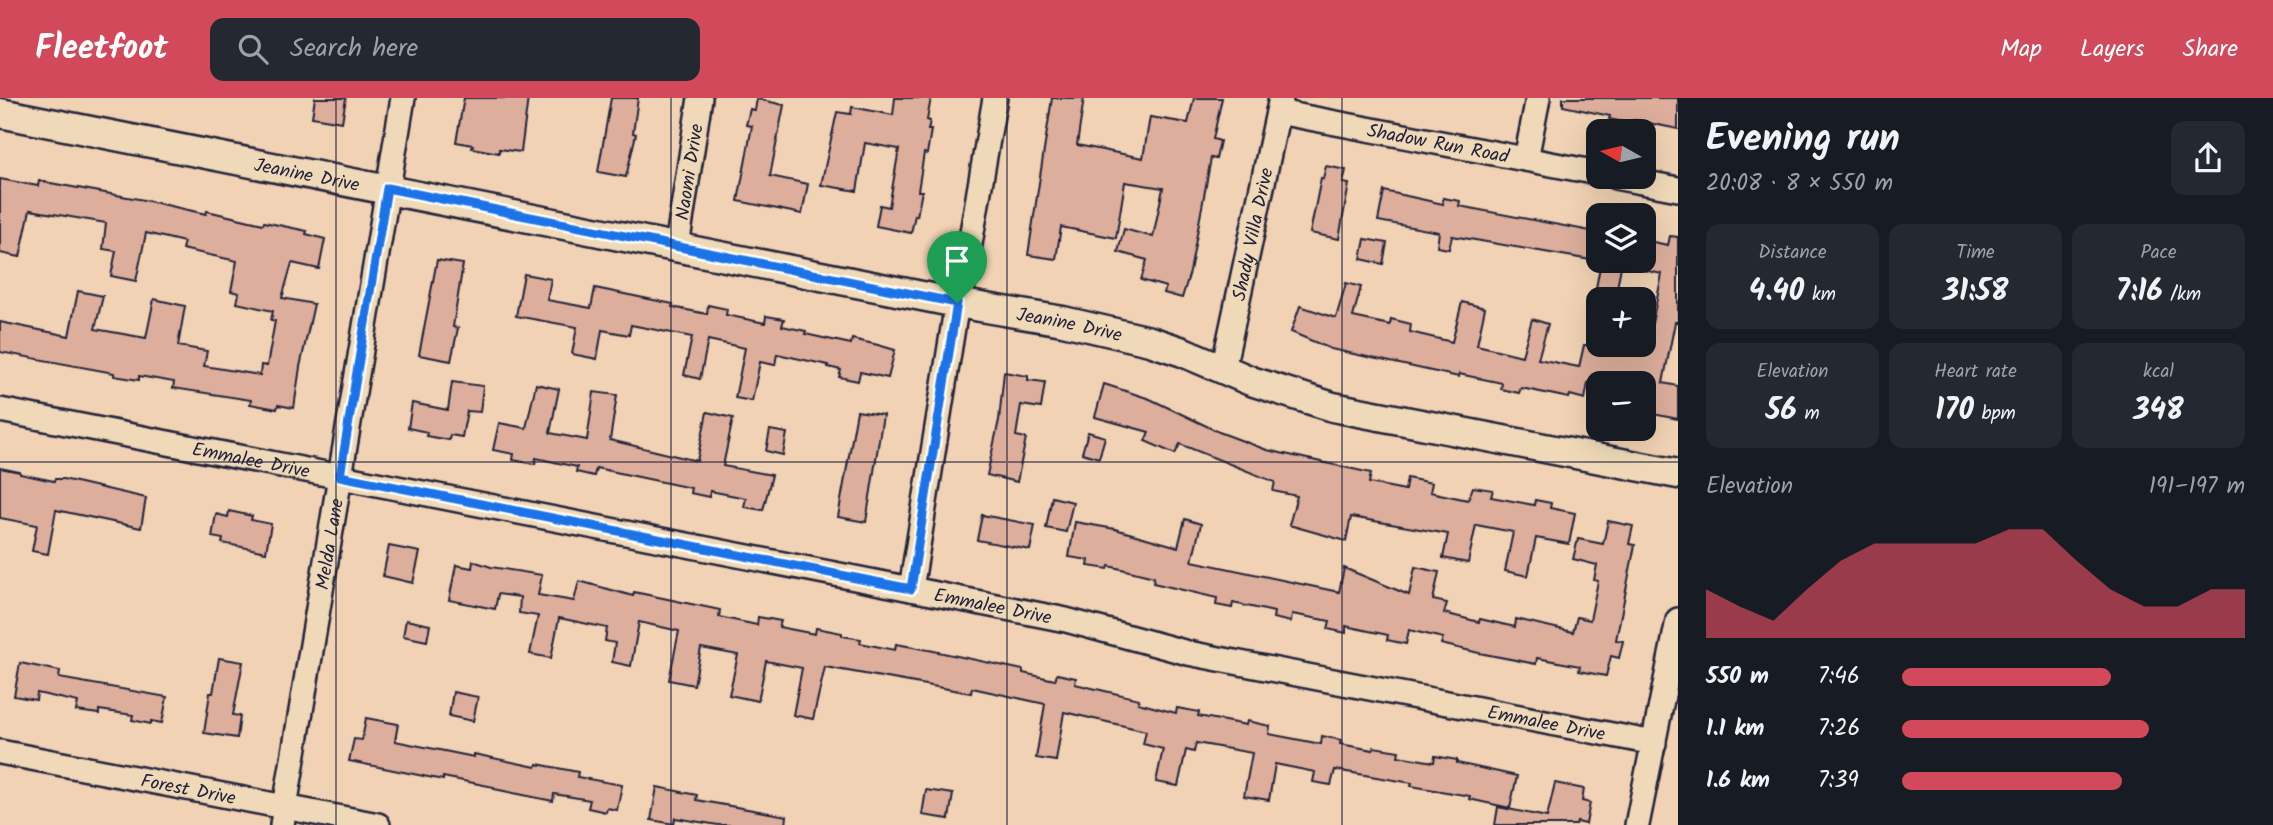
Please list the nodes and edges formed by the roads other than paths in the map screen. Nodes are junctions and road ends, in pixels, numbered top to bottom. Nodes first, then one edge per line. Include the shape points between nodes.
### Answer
1 (403, 98) edge
2 (700, 98) edge
3 (995, 98) edge
4 (1538, 98) edge
5 (1279, 105) edge
6 (0, 113) edge
7 (1526, 159) junction
8 (1586, 171) edge
9 (1656, 185) edge
10 (387, 188) junction
11 (1678, 189) edge
12 (677, 246) junction
13 (957, 303) junction
14 (1223, 369) junction
15 (0, 410) edge
16 (1678, 474) edge
17 (340, 476) junction
18 (911, 589) junction
19 (1678, 620) edge
20 (1654, 743) junction
21 (0, 752) edge
22 (284, 816) edge
23 (378, 825) edge
24 (1637, 825) edge

1 - 10 street, Melda Lane
2 - 12 street, Naomi Drive
3 - 13 street
4 - 7 street
5 - 7 street, Shadow Run Road
5 - 14 street, Shady Villa Drive
6 - 10 street, Jeanine Drive
7 - 8 street, Shadow Run Road
9 - 11 street
10 - 12 street, Jeanine Drive
10 - 17 street, Melda Lane
12 - 13 street, Jeanine Drive
13 - 14 street, Jeanine Drive via 1150,341
13 - 18 street
14 - 16 street, Jeanine Drive via 1333,407
15 - 17 street, Emmalee Drive
17 - 18 street, Emmalee Drive
17 - 22 street, Melda Lane
18 - 20 street, Emmalee Drive via 1066,620 1188,653
19 - 20 street
20 - 24 street
21 - 22 street, Forest Drive
22 - 23 street, Forest Drive

